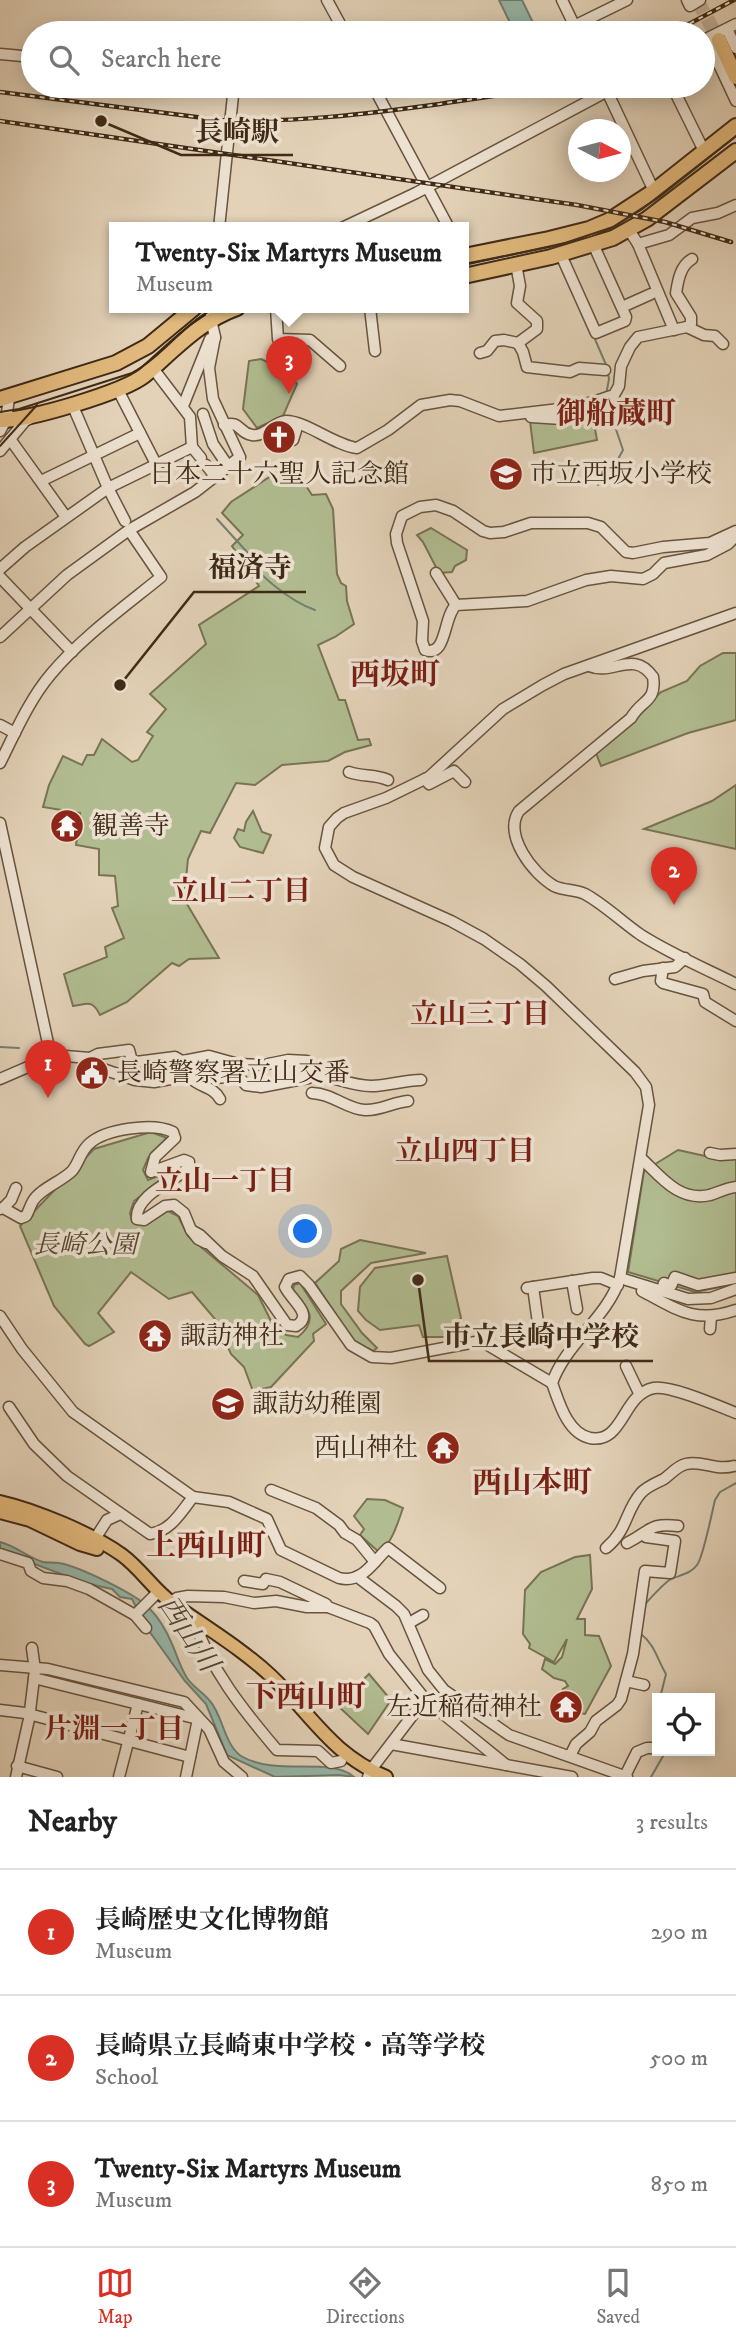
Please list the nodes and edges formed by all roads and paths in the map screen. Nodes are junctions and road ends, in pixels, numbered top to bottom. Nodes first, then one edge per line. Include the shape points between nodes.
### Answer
1 (327, 0) edge
2 (562, 0) edge
3 (627, 0) edge
4 (687, 0) edge
5 (700, 0) edge
6 (338, 21) edge
7 (572, 21) edge
8 (590, 21) edge
9 (718, 35) edge
10 (736, 48) edge
11 (0, 54) edge
12 (21, 56) edge
13 (736, 77) edge
14 (233, 98) edge
15 (379, 98) edge
16 (588, 98) edge
17 (611, 98) edge
18 (679, 98) edge
19 (736, 101) edge
20 (736, 126) edge
21 (704, 151) junction
22 (736, 151) edge
23 (427, 186) junction
24 (654, 191) junction
25 (736, 205) edge
26 (220, 222) edge
27 (354, 222) edge
28 (446, 222) edge
29 (629, 230) junction
30 (638, 244) junction
31 (594, 246) junction
32 (469, 254) edge
33 (561, 255) junction
34 (692, 259) dead end
35 (516, 264) junction
36 (469, 276) edge
37 (651, 294) dead end
38 (622, 307) junction
39 (188, 313) edge
40 (276, 313) edge
41 (371, 313) edge
42 (211, 314) edge
43 (687, 327) junction
44 (674, 330) junction
45 (215, 337) junction
46 (518, 343) junction
47 (723, 344) dead end
48 (375, 351) dead end
49 (480, 353) dead end
50 (340, 366) dead end
51 (152, 367) junction
52 (605, 370) dead end
53 (117, 388) junction
54 (5, 398) edge
55 (72, 404) junction
56 (183, 406) junction
57 (525, 413) junction
58 (202, 414) dead end
59 (31, 417) junction
60 (562, 419) dead end
61 (2, 424) edge
62 (298, 424) junction
63 (224, 425) junction
64 (140, 433) junction
65 (10, 439) junction
66 (293, 440) dead end
67 (191, 447) junction
68 (0, 451) edge
69 (94, 455) junction
70 (156, 464) junction
71 (228, 466) junction
72 (215, 476) junction
73 (41, 481) junction
74 (108, 488) junction
75 (66, 517) junction
76 (127, 526) junction
77 (736, 533) edge
78 (0, 569) edge
79 (436, 573) dead end
80 (0, 577) edge
81 (456, 605) junction
82 (30, 608) junction
83 (736, 612) edge
84 (0, 637) edge
85 (72, 652) junction
86 (589, 665) junction
87 (0, 725) edge
88 (15, 733) junction
89 (0, 763) edge
90 (349, 772) dead end
91 (425, 779) junction
92 (388, 780) dead end
93 (464, 782) dead end
94 (0, 824) edge
95 (685, 958) junction
96 (663, 968) junction
97 (615, 979) dead end
98 (736, 984) edge
99 (736, 1021) edge
100 (51, 1057) junction
101 (90, 1058) junction
102 (183, 1061) junction
103 (238, 1064) junction
104 (315, 1074) junction
105 (234, 1076) junction
106 (192, 1078) junction
107 (0, 1079) edge
108 (421, 1080) dead end
109 (312, 1093) dead end
110 (220, 1098) dead end
111 (408, 1101) dead end
112 (710, 1153) dead end
113 (736, 1154) edge
114 (641, 1158) junction
115 (736, 1187) edge
116 (16, 1188) dead end
117 (1, 1208) edge
118 (736, 1278) edge
119 (572, 1281) junction
120 (619, 1282) junction
121 (639, 1284) junction
122 (736, 1289) edge
123 (661, 1292) junction
124 (577, 1309) dead end
125 (736, 1310) edge
126 (0, 1315) edge
127 (711, 1317) junction
128 (710, 1329) dead end
129 (536, 1333) dead end
130 (626, 1366) dead end
131 (552, 1383) junction
132 (639, 1393) junction
133 (9, 1407) dead end
134 (736, 1413) edge
135 (734, 1465) dead end
136 (271, 1490) dead end
137 (193, 1497) junction
138 (0, 1502) edge
139 (0, 1512) edge
140 (120, 1514) junction
141 (678, 1526) dead end
142 (646, 1536) dead end
143 (93, 1543) junction
144 (627, 1543) dead end
145 (606, 1548) dead end
146 (0, 1553) edge
147 (375, 1562) junction
148 (359, 1578) junction
149 (244, 1581) dead end
150 (440, 1588) dead end
151 (153, 1597) junction
152 (171, 1602) junction
153 (328, 1608) junction
154 (135, 1615) junction
155 (423, 1615) dead end
156 (409, 1623) junction
157 (195, 1624) junction
158 (146, 1628) dead end
159 (32, 1647) dead end
160 (0, 1665) edge
161 (34, 1673) junction
162 (437, 1681) junction
163 (626, 1681) junction
164 (644, 1685) dead end
165 (423, 1697) junction
166 (138, 1704) junction
167 (0, 1710) edge
168 (28, 1715) junction
169 (198, 1719) junction
170 (128, 1742) junction
171 (391, 1744) junction
172 (652, 1748) edge
173 (190, 1756) junction
174 (570, 1756) junction
175 (341, 1761) junction
176 (506, 1765) junction
177 (16, 1772) edge
178 (517, 1772) edge
179 (605, 1773) edge
180 (368, 1775) edge
181 (57, 1777) edge
182 (120, 1777) edge
183 (186, 1777) edge
184 (242, 1777) edge
185 (386, 1777) edge
186 (572, 1777) edge
187 (626, 1777) edge

1 - 6 street
2 - 7 street
3 - 8 street
4 - 5 street via 690,6
9 - 10 street
9 - 13 highway
9 - 19 street
11 - 12 street
14 - 26 street
15 - 23 street
16 - 23 street
17 - 24 street
18 - 21 street
20 - 21 highway
21 - 24 highway
22 - 29 highway
23 - 27 street
23 - 28 street
24 - 32 highway via 589,229
25 - 30 street via 692,218 668,234
29 - 30 street
29 - 31 highway
30 - 44 street
31 - 33 highway
31 - 38 street
33 - 35 highway
33 - 38 street via 596,333 625,321
34 - 43 street via 681,272 676,293 691,317
35 - 36 highway
35 - 46 street via 517,303 538,324
37 - 38 street
39 - 54 highway via 148,346 116,363
40 - 50 street via 278,339 310,340
41 - 48 street
42 - 45 street
42 - 51 highway
43 - 44 street
43 - 47 street via 715,336
44 - 57 street via 634,340 614,395 576,407
45 - 56 street via 210,339
45 - 63 street via 210,382
46 - 49 street via 495,341
46 - 52 street via 527,367
51 - 53 highway via 143,377
51 - 56 street
53 - 55 highway
53 - 64 street
54 - 61 street
55 - 59 highway
55 - 69 street
56 - 67 street via 190,416
57 - 60 street
57 - 62 street via 498,416 450,400 421,405 357,447
58 - 71 street via 212,444
59 - 61 highway
59 - 65 street
62 - 63 street via 279,423 256,436 238,425
62 - 66 street
63 - 71 street via 240,457
64 - 69 street
64 - 70 street
65 - 68 street
65 - 73 street
67 - 70 street
67 - 72 street
69 - 73 street
69 - 74 street
70 - 74 street
71 - 72 street
72 - 76 street via 195,492
73 - 75 street
74 - 75 street
74 - 76 street
75 - 78 street
76 - 82 street
76 - 85 street via 161,577
77 - 81 street via 728,544 707,555 664,562 643,579 611,576 527,601
77 - 81 street via 710,543 626,552 601,527 588,523 530,523 490,533 434,504 409,512 398,523 396,534 423,621 425,650 432,653 438,649
79 - 81 street
80 - 82 street
82 - 84 street
82 - 85 street
83 - 86 street
85 - 88 street via 50,675
86 - 91 street via 503,709
86 - 95 street via 602,669 626,663 641,666 653,677 652,694 631,718 519,811 515,818 517,845 552,885 583,892 643,936
87 - 88 street
88 - 89 street
90 - 92 street
91 - 93 street via 429,784 454,771
91 - 114 street via 337,818 327,831 329,857 353,877 451,921 496,947 540,980 614,1051 648,1094
94 - 100 street
95 - 96 street via 675,967
95 - 98 street
96 - 97 street
96 - 99 street via 663,983 703,994 705,1002
100 - 101 street
100 - 107 street
101 - 102 street via 129,1049 136,1062 164,1057
101 - 106 street via 100,1068 135,1080
102 - 103 street via 209,1056
102 - 106 street
103 - 104 street via 307,1061
103 - 105 street
104 - 105 street via 261,1087
104 - 108 street via 368,1086
105 - 106 street
106 - 110 street
109 - 111 street via 367,1111
112 - 113 street
114 - 115 street via 679,1193 707,1195
114 - 120 street
116 - 117 street
117 - 131 street via 23,1218 33,1201 69,1174 83,1150 102,1136 129,1129 171,1131 174,1138 155,1157 151,1172 184,1160 189,1166 142,1202 137,1219 174,1205 184,1213 191,1230 258,1284 287,1325 302,1322 303,1311 285,1287 289,1279 300,1276 351,1345 372,1357 391,1358 481,1341
118 - 123 street via 698,1285 675,1277 671,1286 664,1283
119 - 120 street
119 - 124 street
119 - 129 street via 530,1288 540,1330
120 - 121 street
120 - 131 street
121 - 123 street
121 - 127 street via 642,1290 685,1312
122 - 123 street via 702,1299
125 - 127 street
126 - 137 street via 73,1412
127 - 128 street
130 - 132 street
131 - 132 street via 573,1428 594,1438 614,1430
132 - 134 street via 662,1388
133 - 140 street via 50,1460
135 - 145 street via 722,1469 687,1463 677,1468 641,1492 625,1527
136 - 147 street via 316,1508 357,1540
137 - 140 street via 161,1532 150,1534
137 - 148 street via 250,1510 267,1519 281,1550 340,1578
138 - 143 main road via 34,1512
139 - 143 main road via 30,1520 80,1544
140 - 143 street via 107,1520
141 - 144 street via 655,1525
142 - 163 street via 675,1541 670,1573 645,1570
143 - 151 main road via 120,1554 138,1569
146 - 154 street via 28,1563 43,1578 89,1589
147 - 148 street
147 - 150 street via 388,1548
148 - 156 street via 397,1606
149 - 153 street via 280,1582
151 - 152 main road
151 - 154 street
151 - 157 main road
152 - 153 street via 188,1596 217,1596
152 - 157 main road
153 - 165 street via 374,1626 389,1654
154 - 158 street
155 - 156 street
156 - 162 street
157 - 175 main road via 265,1680
157 - 175 street via 227,1686 277,1750 318,1751 331,1763
157 - 180 main road via 268,1674
159 - 161 street
160 - 161 street
161 - 166 street
161 - 168 street
161 - 169 street via 48,1669 184,1702
162 - 165 street
162 - 174 street via 509,1735
163 - 164 street
163 - 174 street via 617,1705 596,1721
165 - 171 street
165 - 176 street
166 - 169 street
166 - 170 street
167 - 168 street
168 - 170 street
168 - 177 street
169 - 173 street
169 - 184 street via 209,1729 224,1762
170 - 173 street
170 - 182 street
171 - 176 street
171 - 180 street
172 - 187 street via 637,1752
173 - 183 street
174 - 179 street
175 - 180 main road
176 - 178 street
177 - 181 street
178 - 186 street
179 - 187 street
180 - 185 main road

